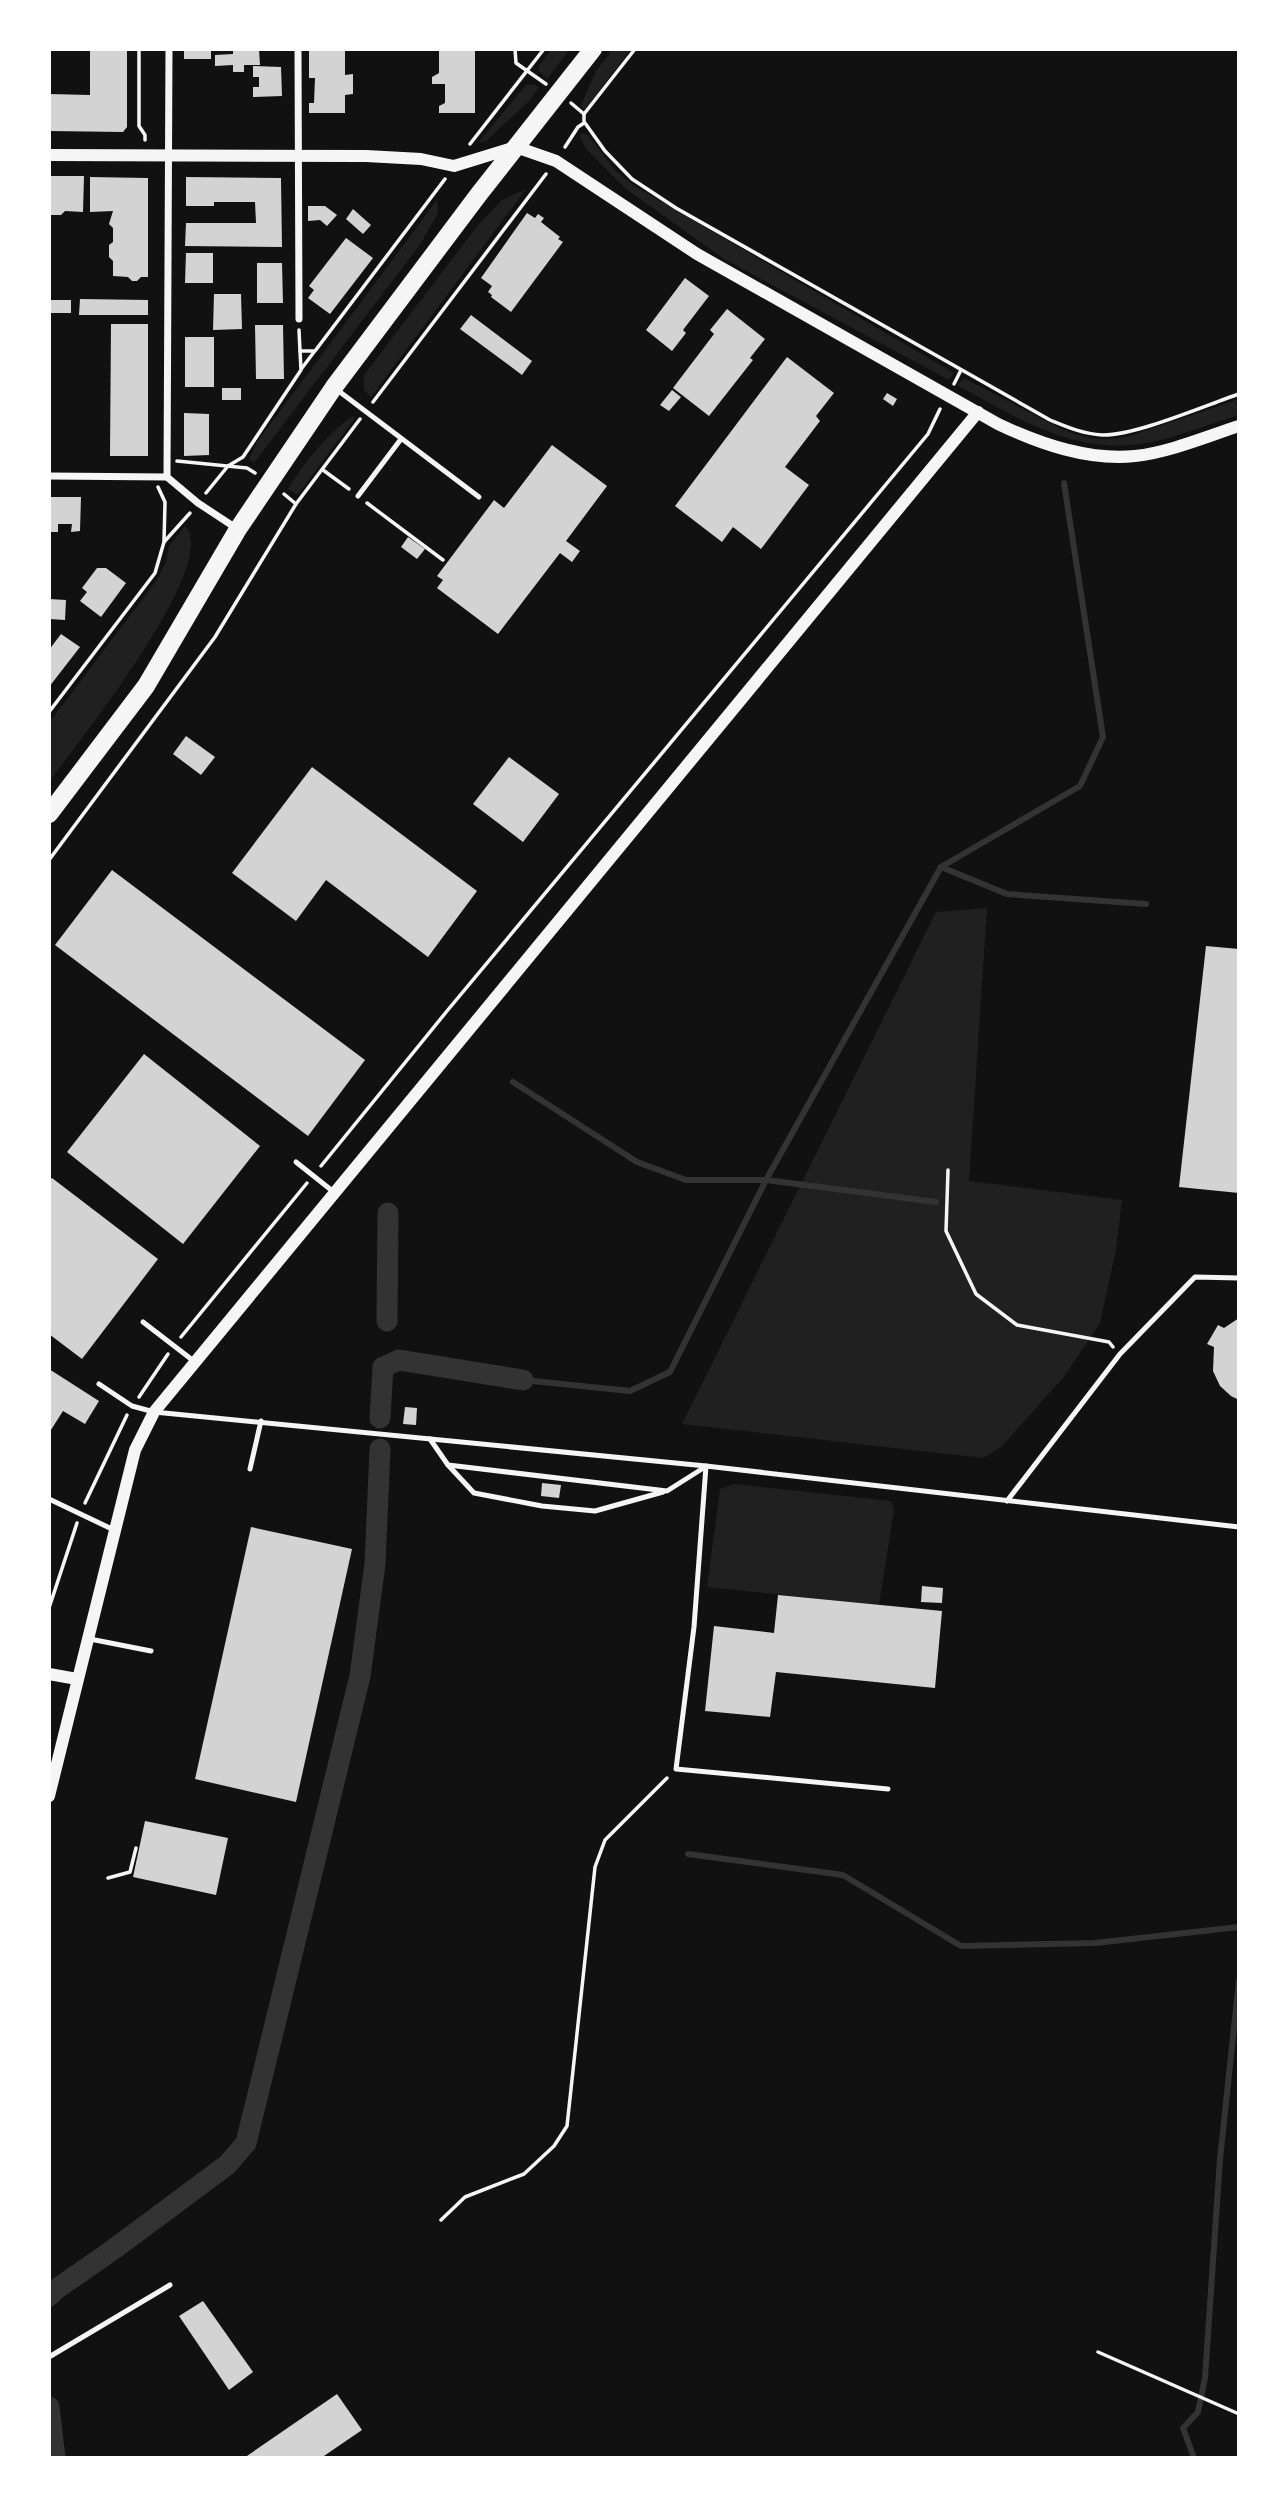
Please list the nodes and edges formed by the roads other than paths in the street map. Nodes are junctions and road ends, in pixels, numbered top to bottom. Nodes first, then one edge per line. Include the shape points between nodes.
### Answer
1 (169, 49) edge
2 (298, 49) edge
3 (593, 49) edge
4 (516, 147) junction
5 (49, 155) edge
6 (299, 155) junction
7 (169, 156) junction
8 (299, 319) road end
9 (334, 387) junction
10 (978, 412) junction
11 (1239, 426) edge
12 (401, 439) junction
13 (49, 476) edge
14 (167, 477) junction
15 (358, 496) road end
16 (479, 498) dead end
17 (238, 529) junction
18 (49, 814) edge
19 (296, 1162) dead end
20 (335, 1193) junction
21 (1239, 1278) edge
22 (143, 1322) dead end
23 (195, 1362) junction
24 (99, 1384) dead end
25 (155, 1412) junction
26 (261, 1421) junction
27 (430, 1439) junction
28 (448, 1465) junction
29 (706, 1466) junction
30 (250, 1469) dead end
31 (667, 1490) junction
32 (49, 1499) edge
33 (1007, 1501) junction
34 (1239, 1527) edge
35 (114, 1530) junction
36 (87, 1638) junction
37 (150, 1651) dead end
38 (49, 1674) edge
39 (77, 1679) junction
40 (888, 1789) dead end
41 (49, 1796) edge
42 (170, 2285) dead end
43 (49, 2357) edge

1 - 7 street
2 - 6 street
3 - 4 main road
4 - 6 street via 454,166 421,159
4 - 9 main road
4 - 10 street via 556,160 697,254
5 - 7 street
6 - 7 street
6 - 8 street
7 - 14 street
9 - 12 lane
9 - 17 main road
10 - 11 street via 1034,441 1104,456 1161,451
10 - 20 street
12 - 15 lane
12 - 16 lane
13 - 14 street
14 - 17 street
17 - 18 main road via 146,686
19 - 20 lane
20 - 23 street
21 - 33 lane via 1195,1277 1120,1354
22 - 23 lane
23 - 25 street
24 - 25 lane via 132,1406
25 - 26 lane
25 - 35 street via 135,1450
26 - 27 lane
26 - 30 lane
27 - 28 lane
27 - 29 lane
28 - 31 lane
28 - 31 lane via 474,1493 542,1506 595,1511
29 - 31 lane
29 - 33 lane
29 - 40 lane via 694,1627 676,1769
32 - 35 lane
33 - 34 lane
35 - 36 street
36 - 37 lane
36 - 39 street
38 - 39 street
39 - 41 street
42 - 43 lane

